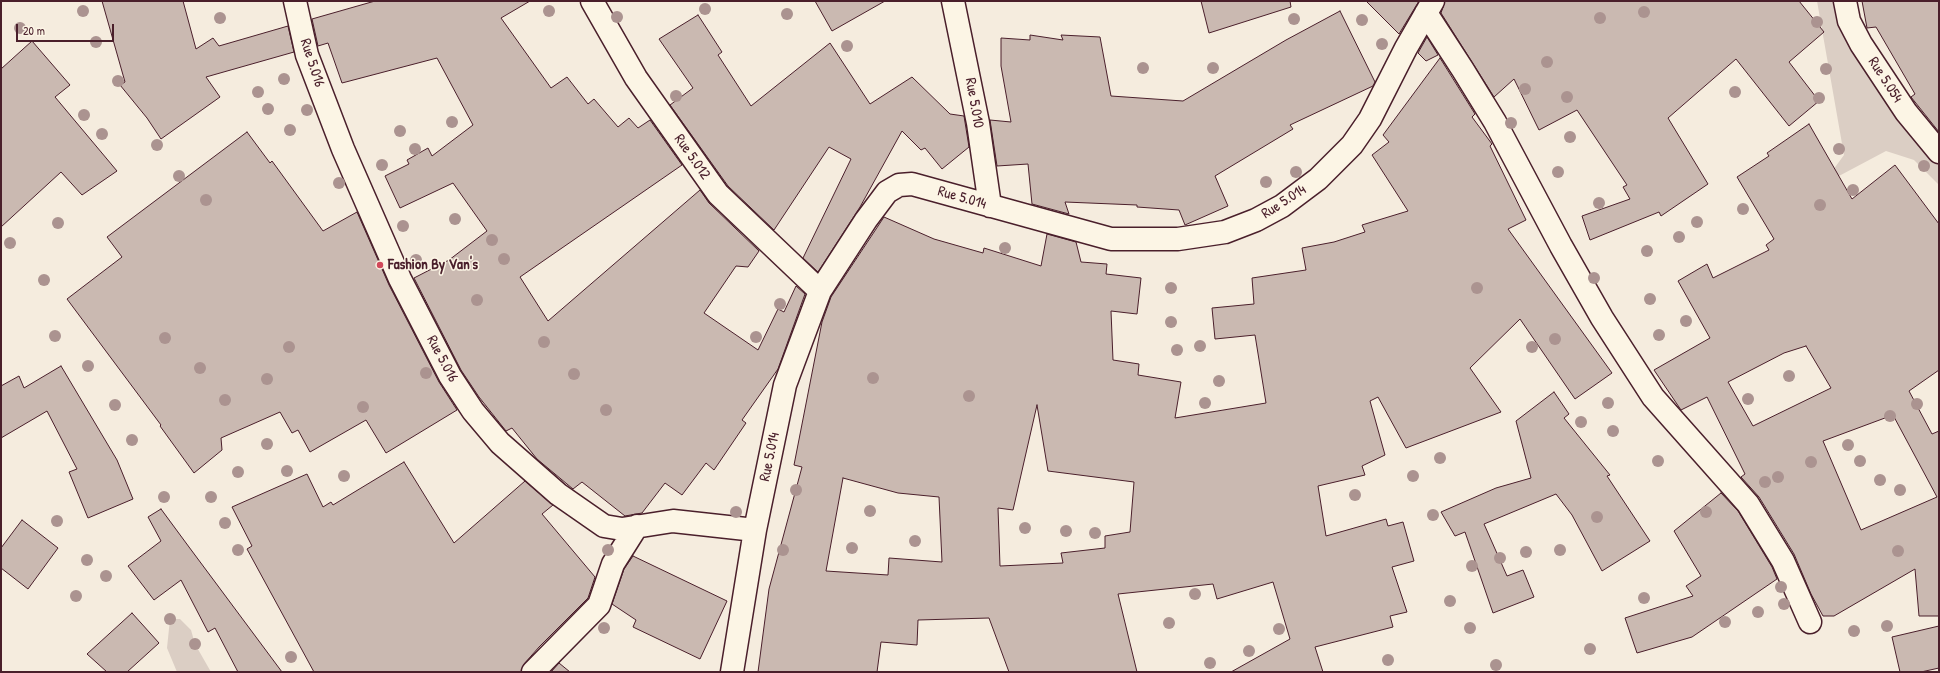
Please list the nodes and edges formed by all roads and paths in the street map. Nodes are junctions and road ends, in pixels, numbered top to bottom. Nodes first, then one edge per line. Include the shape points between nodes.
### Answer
1 (295, 1) edge
2 (592, 1) edge
3 (953, 1) edge
4 (1845, 1) edge
5 (1429, 7) edge
6 (1939, 152) edge
7 (990, 206) junction
8 (820, 292) junction
9 (637, 526) junction
10 (755, 530) junction
11 (1810, 622) dead end
12 (533, 672) edge
13 (732, 672) edge

1 - 9 street, Rue 5.016 via 307,56 343,149 400,279 450,376 473,411 500,443 558,494 604,526 614,529
2 - 8 street, Rue 5.012 via 636,78 718,194
3 - 7 street, Rue 5.010 via 978,122
4 - 6 street, Rue 5.054 via 1849,21 1861,44 1906,112
5 - 7 street, Rue 5.014 via 1370,119 1352,145 1318,178 1282,206 1256,220 1225,232 1178,239 1111,239
5 - 11 street via 1602,318 1653,396 1748,504 1783,560
7 - 8 street, Rue 5.014 via 912,184 899,185 887,192 866,220
8 - 10 street, Rue 5.014 via 785,385
9 - 10 street, Rue 5.016 via 673,521
9 - 12 street via 613,564 599,605
10 - 13 street, Rue 5.014

